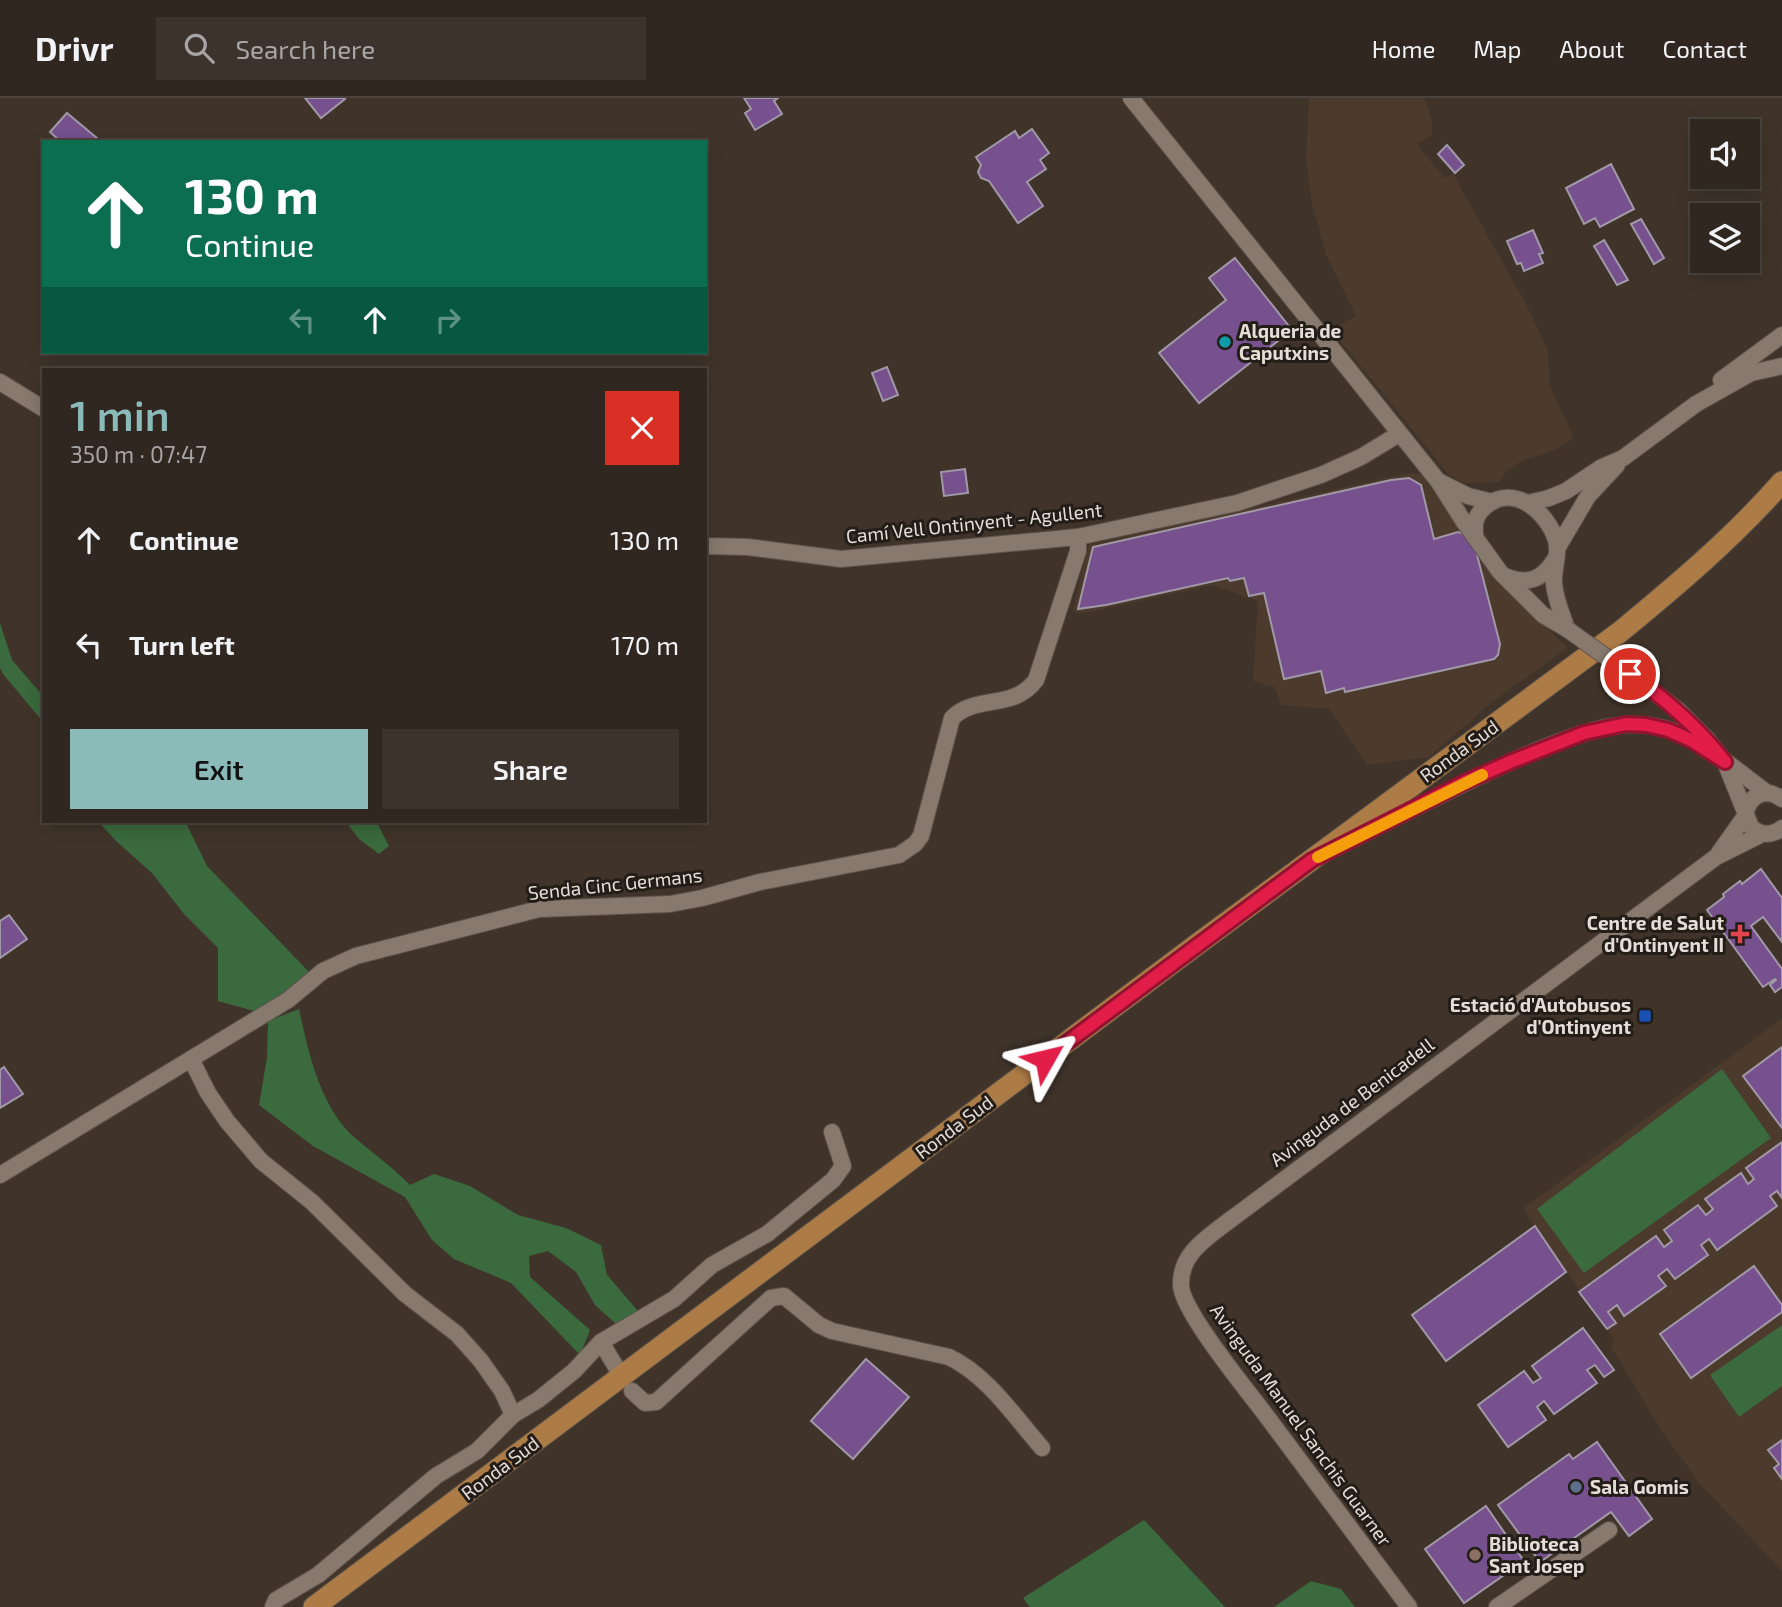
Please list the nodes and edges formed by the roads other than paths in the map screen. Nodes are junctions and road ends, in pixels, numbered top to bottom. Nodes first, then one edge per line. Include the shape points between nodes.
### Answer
1 (1131, 98) edge
2 (1782, 335) edge
3 (1782, 366) edge
4 (0, 382) edge
5 (1696, 404) junction
6 (42, 408) edge
7 (1399, 435) junction
8 (1623, 458) junction
9 (1438, 481) junction
10 (1782, 482) edge
11 (1492, 502) junction
12 (1528, 503) junction
13 (1475, 534) junction
14 (1078, 537) junction
15 (707, 546) edge
16 (1557, 552) junction
17 (1506, 577) junction
18 (1567, 629) junction
19 (1725, 762) junction
20 (1775, 793) edge
21 (1746, 813) junction
22 (1774, 835) edge
23 (1716, 857) junction
24 (1312, 860) junction
25 (191, 1059) junction
26 (832, 1132) dead end
27 (0, 1175) edge
28 (1187, 1260) joint
29 (601, 1342) junction
30 (616, 1367) dead end
31 (632, 1391) dead end
32 (513, 1415) junction
33 (1042, 1448) dead end
34 (1609, 1530) dead end
35 (273, 1607) edge
36 (314, 1607) edge
37 (1409, 1607) edge
38 (1497, 1607) edge

1 - 7 street
2 - 5 street via 1725,376
3 - 5 street via 1751,373
4 - 6 street
5 - 8 street
7 - 9 street
7 - 14 street, Camí Vell Ontinyent - Agullent via 1321,475 1237,503
8 - 12 street via 1566,491
8 - 16 street via 1588,496
9 - 11 street
9 - 13 street
10 - 24 main road, Ronda Sud via 1687,577 1620,632
11 - 12 street via 1508,498
11 - 13 street via 1477,517
12 - 16 street via 1548,523
13 - 17 street
14 - 15 street, Camí Vell Ontinyent - Agullent via 841,559
14 - 25 street, Senda Cinc Germans via 1078,551 1036,680 1018,696 965,708 953,718 921,836 909,849 885,859 682,902 539,909 356,956 323,971 288,1000
16 - 17 street via 1538,578 1522,582
16 - 18 street via 1555,592
17 - 18 street via 1543,615
18 - 19 street, bridge via 1679,711
19 - 20 street
19 - 21 street
19 - 24 street via 1668,730 1646,725 1607,727 1476,777
20 - 21 street via 1753,798
21 - 22 street via 1751,827
21 - 23 street
22 - 23 street
23 - 28 street, Avinguda de Benicadell via 1222,1226
24 - 36 main road, Ronda Sud
25 - 27 street, Senda Cinc Germans
25 - 32 street via 227,1121 261,1161 312,1202 405,1294 457,1334 502,1391
26 - 29 street via 843,1166 833,1180 767,1234 712,1265 674,1299
28 - 37 street, Avinguda Manuel Sanchis Guarner via 1182,1292 1205,1332
29 - 30 street
29 - 32 street via 565,1378
31 - 33 street via 645,1403 656,1402 771,1298 784,1296 832,1331 963,1363
32 - 35 street via 477,1451 436,1476 318,1575 276,1600
34 - 38 street

